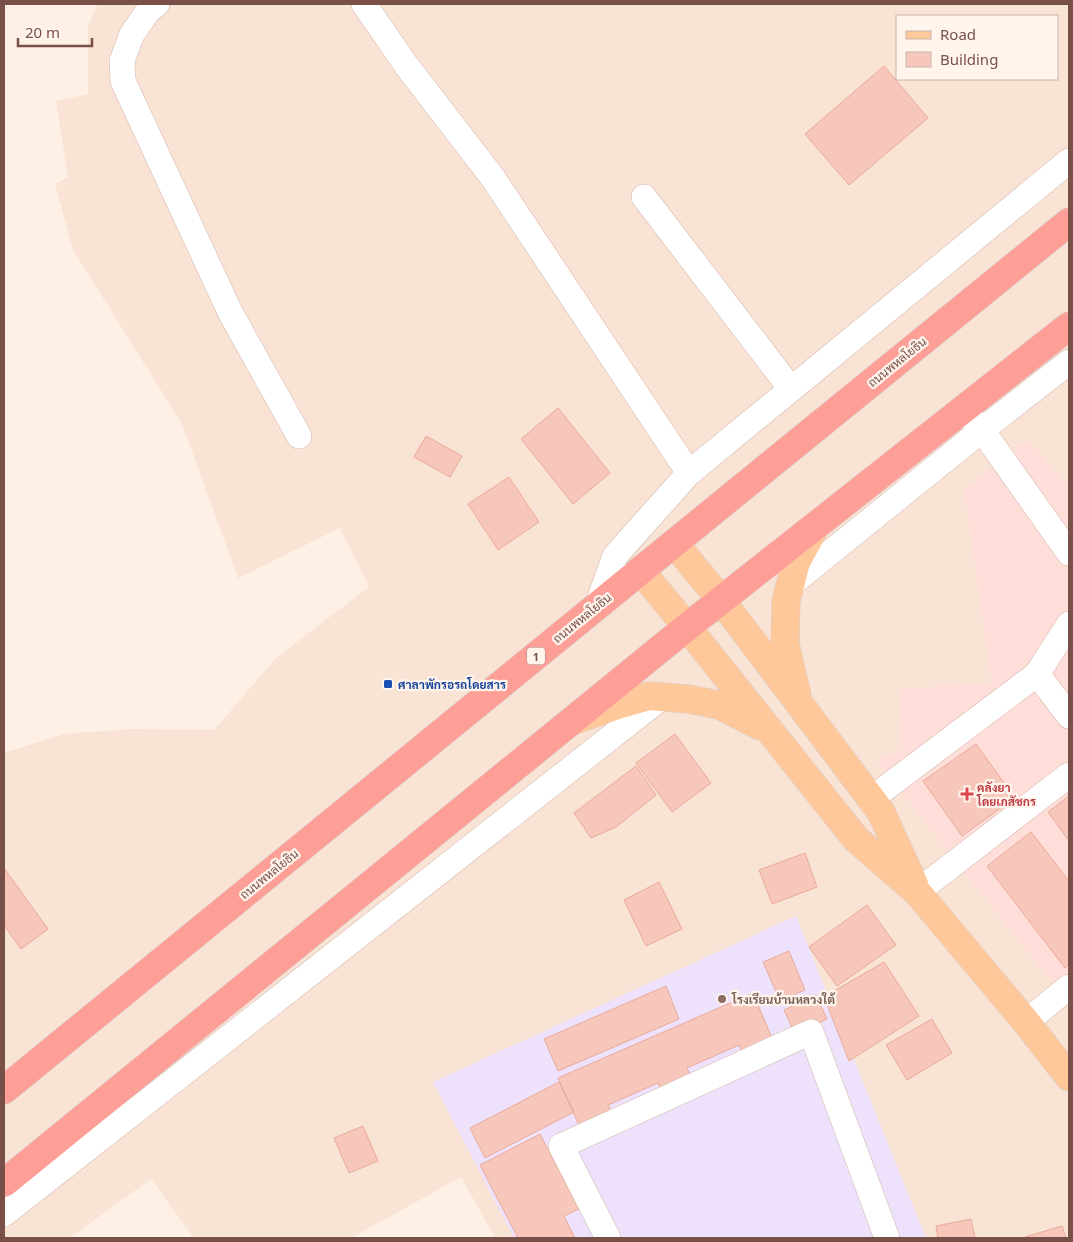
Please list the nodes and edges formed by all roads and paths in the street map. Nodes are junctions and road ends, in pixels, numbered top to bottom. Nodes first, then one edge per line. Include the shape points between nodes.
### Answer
1 (364, 4) edge
2 (153, 7) edge
3 (1069, 161) edge
4 (644, 197) dead end
5 (1069, 222) edge
6 (1069, 326) edge
7 (1069, 362) edge
8 (791, 390) junction
9 (964, 409) junction
10 (982, 430) junction
11 (299, 436) dead end
12 (689, 473) junction
13 (815, 527) junction
14 (674, 543) junction
15 (1069, 553) edge
16 (640, 570) junction
17 (790, 586) junction
18 (721, 600) junction
19 (597, 606) junction
20 (1069, 624) edge
21 (687, 627) junction
22 (1037, 674) junction
23 (662, 697) junction
24 (799, 704) junction
25 (1069, 716) edge
26 (573, 720) junction
27 (770, 731) junction
28 (1069, 775) edge
29 (871, 799) junction
30 (917, 892) junction
31 (1069, 987) edge
32 (1026, 1022) junction
33 (1069, 1077) edge
34 (4, 1090) edge
35 (4, 1183) edge
36 (4, 1214) edge
37 (608, 1238) edge
38 (887, 1238) edge

1 - 12 street via 406,65 493,178
2 - 11 street via 132,34 122,61 123,81 230,312
3 - 8 street
4 - 8 street
5 - 14 highway, ถนนพหลโยธิน / 1
6 - 9 highway
7 - 10 street
8 - 12 street
9 - 10 street
9 - 13 highway
10 - 15 street
10 - 17 street
12 - 19 street via 615,556
13 - 17 main road via 796,562
13 - 18 highway
14 - 16 highway, ถนนพหลโยธิน / 1
14 - 18 main road
16 - 19 highway, ถนนพหลโยธิน / 1
16 - 21 main road
17 - 24 main road via 786,601 785,644
18 - 21 highway
18 - 24 main road
19 - 34 highway, ถนนพหลโยธิน / 1
20 - 22 street
21 - 26 highway
21 - 27 main road
22 - 25 street
22 - 29 street
23 - 26 main road via 649,696
23 - 27 main road via 720,705
23 - 36 street
24 - 29 main road
26 - 35 highway
27 - 30 main road via 856,839
28 - 30 street
29 - 30 main road via 882,812
30 - 32 main road
31 - 32 street
32 - 33 main road
37 - 38 street via 560,1146 811,1032

